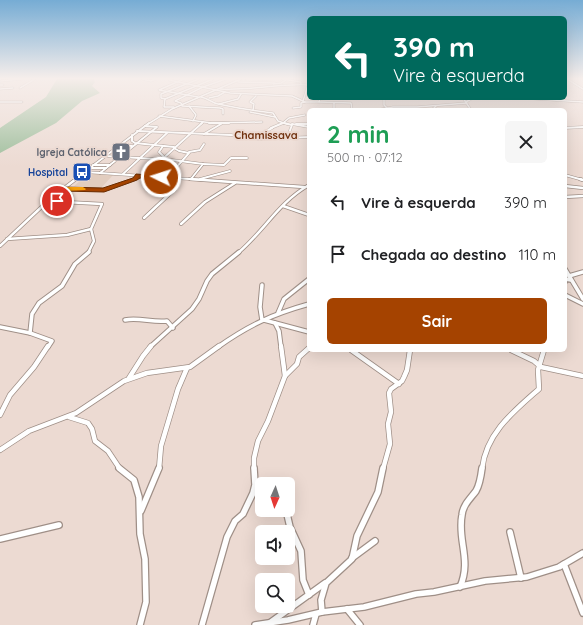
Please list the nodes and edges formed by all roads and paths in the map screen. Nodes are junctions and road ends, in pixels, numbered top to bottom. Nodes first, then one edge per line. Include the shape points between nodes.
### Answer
1 (175, 108) edge
2 (191, 108) edge
3 (222, 108) edge
4 (241, 108) edge
5 (245, 110) junction
6 (252, 110) joint
7 (223, 114) dead end
8 (305, 115) dead end
9 (158, 116) junction
10 (276, 117) junction
11 (193, 121) junction
12 (203, 122) junction
13 (262, 122) dead end
14 (222, 123) junction
15 (283, 123) junction
16 (307, 124) edge
17 (292, 125) junction
18 (145, 126) junction
19 (307, 127) edge
20 (583, 127) edge
21 (567, 128) edge
22 (137, 131) junction
23 (149, 132) junction
24 (166, 133) junction
25 (189, 134) junction
26 (203, 134) junction
27 (132, 135) junction
28 (295, 137) junction
29 (307, 137) edge
30 (252, 139) junction
31 (137, 143) junction
32 (204, 144) dead end
33 (132, 146) junction
34 (154, 146) junction
35 (163, 146) junction
36 (174, 148) junction
37 (112, 150) junction
38 (189, 152) junction
39 (104, 156) junction
40 (120, 156) junction
41 (164, 157) junction
42 (141, 158) junction
43 (247, 158) dead end
44 (161, 160) junction
45 (182, 161) junction
46 (203, 164) junction
47 (92, 165) junction
48 (110, 165) junction
49 (88, 168) junction
50 (106, 168) junction
51 (230, 171) dead end
52 (84, 172) junction
53 (100, 173) junction
54 (123, 174) junction
55 (138, 176) junction
56 (144, 176) junction
57 (567, 176) edge
58 (159, 178) junction
59 (167, 178) junction
60 (191, 180) junction
61 (197, 180) junction
62 (583, 180) edge
63 (236, 182) junction
64 (307, 186) edge
65 (567, 186) edge
66 (307, 187) edge
67 (583, 188) edge
68 (62, 189) junction
69 (153, 189) dead end
70 (583, 196) edge
71 (567, 197) edge
72 (50, 198) junction
73 (283, 206) junction
74 (307, 214) edge
75 (144, 218) dead end
76 (181, 224) dead end
77 (91, 229) junction
78 (7, 240) junction
79 (0, 246) edge
80 (583, 272) edge
81 (567, 275) edge
82 (567, 279) edge
83 (571, 280) junction
84 (307, 281) edge
85 (262, 285) dead end
86 (567, 296) edge
87 (583, 299) edge
88 (583, 304) edge
89 (307, 305) edge
90 (278, 313) junction
91 (125, 320) dead end
92 (262, 320) junction
93 (275, 323) junction
94 (0, 327) edge
95 (173, 328) junction
96 (307, 331) edge
97 (30, 333) junction
98 (307, 350) edge
99 (353, 352) edge
100 (410, 352) edge
101 (515, 352) edge
102 (543, 352) edge
103 (539, 365) junction
104 (187, 368) junction
105 (285, 376) junction
106 (583, 376) edge
107 (128, 379) junction
108 (399, 384) junction
109 (0, 415) edge
110 (69, 417) junction
111 (1, 451) edge
112 (140, 512) junction
113 (288, 517) edge
114 (60, 524) dead end
115 (510, 532) dead end
116 (0, 539) edge
117 (375, 541) dead end
118 (583, 553) edge
119 (352, 558) junction
120 (564, 564) junction
121 (521, 578) junction
122 (326, 583) junction
123 (460, 587) junction
124 (309, 595) junction
125 (347, 609) junction
126 (319, 613) junction
127 (583, 613) edge
128 (271, 622) junction
129 (140, 625) edge
130 (202, 625) edge
131 (255, 625) edge
132 (313, 625) edge
133 (360, 625) edge

1 - 9 street
2 - 11 street via 196,115
3 - 7 street
4 - 5 street
5 - 6 street
5 - 10 street
6 - 10 street via 272,113
8 - 15 street via 289,118
9 - 11 street
9 - 18 street
10 - 15 street
11 - 12 street
12 - 14 street
12 - 25 street
13 - 14 street
14 - 26 street
15 - 17 street
15 - 30 street
16 - 17 street
17 - 19 street
17 - 28 street via 289,134
18 - 22 street
18 - 23 street via 157,127
20 - 21 street
22 - 23 street
22 - 27 street
23 - 24 street
23 - 31 street
24 - 25 street
24 - 34 street
25 - 26 street
25 - 36 street
26 - 30 street
27 - 31 street via 132,141
27 - 37 street
28 - 29 street
28 - 30 street
31 - 33 street
31 - 34 street
32 - 38 street via 200,150
33 - 37 street
33 - 40 street
34 - 35 street
34 - 42 street
35 - 36 street
35 - 41 street via 159,152
36 - 38 street
36 - 41 street
37 - 39 street
38 - 45 street
39 - 40 street
39 - 47 street
40 - 42 street
40 - 48 street
41 - 44 street
42 - 44 street
42 - 54 street
43 - 46 street via 231,158 224,165
44 - 45 street
44 - 56 street
45 - 46 street
45 - 59 street
46 - 60 street
47 - 48 street
47 - 49 street
48 - 50 street
49 - 50 street
49 - 52 street
50 - 53 street
51 - 61 street
52 - 53 street
52 - 68 street
53 - 54 street
54 - 55 street
55 - 56 street
55 - 68 street via 104,190
56 - 58 street
57 - 62 street
58 - 59 street
58 - 69 street
58 - 75 street via 173,184 175,189
59 - 60 street
60 - 61 street
61 - 63 street
63 - 64 street
63 - 76 street via 205,202
65 - 67 street
66 - 73 street
68 - 72 street
70 - 71 street
72 - 77 street via 64,202 102,204
72 - 78 street
73 - 74 street
73 - 95 street via 245,248 209,278 197,302
77 - 78 street via 67,235
77 - 97 street via 94,241 89,252 75,264 64,284 39,303 32,314
78 - 79 street
80 - 81 street
81 - 83 street
82 - 83 street
83 - 87 street
84 - 90 street via 284,299
85 - 92 street via 259,305
86 - 88 street
89 - 90 street
90 - 92 street
91 - 95 street via 134,318 168,322
92 - 93 street
92 - 104 street
93 - 96 street
93 - 105 street
94 - 97 street
95 - 107 street via 142,356 136,370
97 - 109 street via 51,340 52,343 10,395
98 - 105 street
99 - 108 street
100 - 108 street via 407,370
101 - 103 street
102 - 103 street
103 - 106 street
103 - 123 street via 539,389 497,428 484,452 478,486 462,508 461,525 466,572
104 - 107 street via 147,373
104 - 112 street via 161,446 159,468
105 - 130 street via 256,447 253,493 243,514 235,521 227,537
107 - 110 street
108 - 119 street via 389,392 390,444 378,492 356,536
110 - 111 street via 29,431
110 - 112 street via 88,423 94,431 95,441 108,451 118,467 134,480
112 - 129 street via 146,602
113 - 124 street via 301,551 303,580
114 - 116 street
115 - 121 street
117 - 119 street
118 - 120 street
119 - 122 street
120 - 121 street
120 - 127 street
121 - 123 street via 498,578
122 - 124 street
122 - 126 street
123 - 125 street
124 - 128 street
125 - 126 street
125 - 133 street
126 - 128 street
126 - 132 street
128 - 131 street

